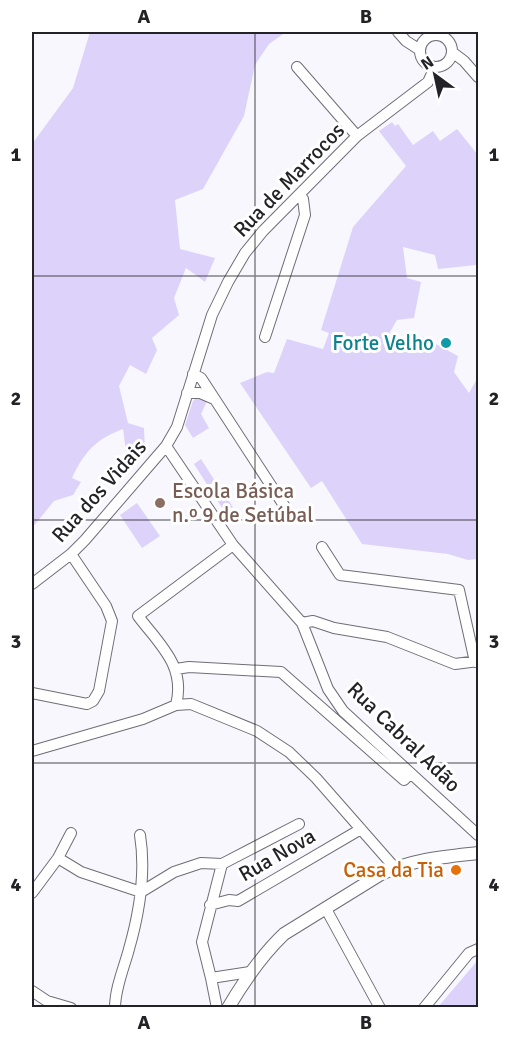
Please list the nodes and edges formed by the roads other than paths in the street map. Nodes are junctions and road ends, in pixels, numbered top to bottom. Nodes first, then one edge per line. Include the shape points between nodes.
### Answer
1 (398, 32) edge
2 (438, 33) edge
3 (420, 50) junction
4 (452, 52) junction
5 (297, 67) dead end
6 (435, 67) junction
7 (478, 77) edge
8 (357, 136) junction
9 (300, 195) junction
10 (265, 337) dead end
11 (193, 374) junction
12 (187, 393) junction
13 (214, 399) junction
14 (166, 446) junction
15 (285, 507) dead end
16 (233, 545) junction
17 (322, 548) dead end
18 (71, 554) junction
19 (32, 584) edge
20 (302, 623) junction
21 (477, 662) edge
22 (176, 669) junction
23 (32, 693) edge
24 (176, 705) junction
25 (32, 751) edge
26 (410, 774) junction
27 (299, 824) dead end
28 (361, 829) junction
29 (71, 833) dead end
30 (140, 835) dead end
31 (478, 835) edge
32 (478, 853) edge
33 (58, 858) junction
34 (222, 864) junction
35 (395, 868) junction
36 (141, 892) junction
37 (32, 893) edge
38 (210, 905) junction
39 (326, 909) junction
40 (478, 949) edge
41 (250, 972) junction
42 (211, 978) junction
43 (32, 991) edge
44 (70, 1008) edge
45 (115, 1008) edge
46 (218, 1008) edge
47 (228, 1008) edge
48 (380, 1008) edge
49 (424, 1008) edge

1 - 3 street
2 - 3 street via 426,39
2 - 4 street via 449,41
3 - 6 street via 424,62
4 - 6 street via 445,65
4 - 7 street
5 - 8 street
6 - 8 street, Rua de Marrocos via 428,82
8 - 9 street, Rua de Marrocos
9 - 10 street via 304,215
9 - 11 street, Rua de Marrocos via 245,253 212,315
11 - 12 street, Rua de Marrocos
11 - 13 street via 201,378
12 - 13 street
12 - 14 street, Rua de Marrocos via 177,427
13 - 15 street
14 - 16 street, Rua Cabral Adão
14 - 18 street, Rua dos Vidais
16 - 20 street, Rua Cabral Adão
16 - 22 street via 138,616
17 - 21 street via 340,575 459,590
18 - 19 street, Rua dos Vidais
18 - 23 street via 112,621 99,691 87,704
20 - 21 street via 313,621 387,637 455,664
20 - 26 street, Rua Cabral Adão via 334,699
22 - 24 street via 180,685
22 - 26 street via 281,672 404,780
24 - 25 street via 143,719
24 - 28 street via 191,704 220,714 289,752
26 - 31 street, Rua Cabral Adão
27 - 34 street
28 - 35 street
28 - 38 street, Rua Nova via 238,901
29 - 33 street
30 - 36 street
32 - 35 street via 421,859
33 - 36 street via 81,872
33 - 37 street
34 - 36 street via 201,863 174,872
34 - 38 street
35 - 39 street
36 - 45 street
38 - 42 street via 202,942
39 - 41 street via 284,934
39 - 48 street
40 - 49 street via 469,953
41 - 42 street
41 - 47 street
42 - 46 street
43 - 44 street via 47,1001

